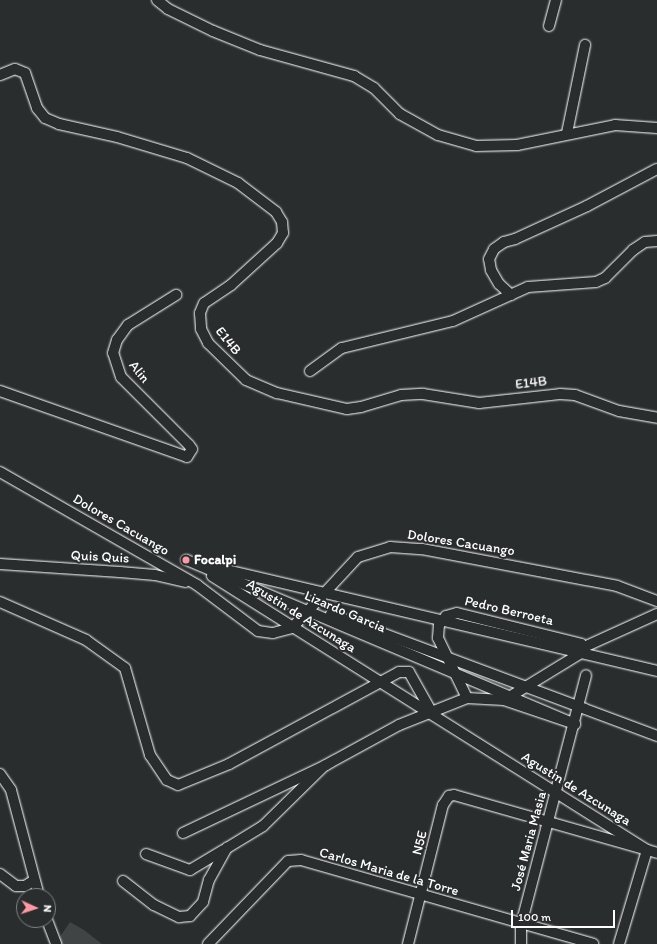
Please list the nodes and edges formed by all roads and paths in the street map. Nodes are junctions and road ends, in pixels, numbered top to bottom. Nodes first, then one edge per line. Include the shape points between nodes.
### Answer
1 (157, 0) edge
2 (556, 0) edge
3 (549, 26) dead end
4 (585, 46) dead end
5 (0, 75) edge
6 (656, 126) edge
7 (567, 134) junction
8 (657, 169) edge
9 (657, 241) edge
10 (176, 295) dead end
11 (511, 295) junction
12 (310, 370) dead end
13 (0, 391) edge
14 (657, 418) edge
15 (0, 472) edge
16 (186, 560) junction
17 (0, 564) edge
18 (197, 585) junction
19 (325, 593) junction
20 (657, 601) edge
21 (0, 602) edge
22 (310, 609) junction
23 (657, 614) edge
24 (442, 620) junction
25 (293, 627) junction
26 (581, 650) junction
27 (447, 657) junction
28 (657, 671) edge
29 (455, 673) junction
30 (586, 675) dead end
31 (380, 682) junction
32 (526, 687) junction
33 (467, 698) junction
34 (507, 698) junction
35 (579, 706) junction
36 (429, 712) junction
37 (575, 724) junction
38 (657, 736) edge
39 (326, 765) junction
40 (0, 774) edge
41 (556, 793) junction
42 (548, 823) junction
43 (183, 833) dead end
44 (227, 848) junction
45 (647, 850) junction
46 (657, 853) edge
47 (146, 854) dead end
48 (0, 874) edge
49 (33, 881) junction
50 (124, 881) dead end
51 (36, 888) edge
52 (421, 896) junction
53 (521, 925) junction
54 (50, 928) edge
55 (56, 944) edge
56 (208, 944) edge
57 (408, 944) edge
58 (521, 944) edge
59 (593, 944) edge
60 (619, 944) edge

1 - 7 street via 168,9 212,31 260,50 359,78 374,88 400,114 438,135 476,146 499,147
2 - 3 street
4 - 7 street
5 - 14 street, E14B via 14,69 25,73 37,108 45,118 187,158 238,183 276,212 282,222 283,232 277,243 231,285 204,304 200,313 201,329 208,344 246,380 277,393 347,409 402,395 423,394 479,402 560,394 583,397 619,411
6 - 7 street via 615,125
8 - 11 street via 587,206 504,242 494,249 489,259 491,270 499,284
9 - 11 street via 645,242 633,250 605,278 596,282 541,285 528,287
10 - 13 street, Alin via 128,326 117,340 113,353 121,377 189,445 191,454 184,456
11 - 12 street via 453,320 342,348
15 - 18 street, Dolores Cacuango
16 - 19 street, Agustin de Azcunaga
16 - 22 street, Lizardo Garcia
16 - 25 street, Agustin de Azcunaga
17 - 18 street, Quis Quis via 155,575
18 - 25 street, Dolores Cacuango via 252,629 274,633
19 - 20 street, Dolores Cacuango via 363,554 390,547 409,547 617,586
19 - 22 street, Dolores Cacuango
19 - 24 street, Agustin de Azcunaga
21 - 31 street via 86,640 125,668 150,755 167,780 178,785 229,764
22 - 25 street, Dolores Cacuango
22 - 27 street, Lizardo Garcia
22 - 29 street, Lizardo Garcia
23 - 26 street
24 - 26 street, Pedro Berroeta via 457,613 575,641
24 - 27 street via 437,631
25 - 31 street, Agustin de Azcunaga
26 - 28 street
26 - 32 street
27 - 29 street
27 - 32 street, Lizardo Garcia
29 - 33 street
29 - 34 street, Lizardo Garcia
30 - 35 street, José Maria Masia
31 - 36 street, Agustin de Azcunaga
31 - 36 street via 399,672 409,672
32 - 34 street
32 - 35 street, Lizardo Garcia
33 - 34 street, Lizardo Garcia
33 - 36 street, Lizardo Garcia
34 - 37 street, Lizardo Garcia
35 - 37 street, José Maria Masia
35 - 38 street, Lizardo Garcia
36 - 39 street, Lizardo Garcia
36 - 41 street, Agustin de Azcunaga
37 - 41 street, José Maria Masia
39 - 43 street, Lizardo Garcia
39 - 44 street via 263,826
40 - 49 street via 11,790
41 - 42 street, José Maria Masia
41 - 45 street, Agustin de Azcunaga
42 - 45 street
42 - 52 street, N5E via 454,795 449,796 443,804
42 - 53 street, José Maria Masia
44 - 47 street via 190,870
44 - 50 street via 209,880 203,902 190,916 179,917 154,905
45 - 46 street
45 - 60 street
48 - 49 street via 16,886 24,886
49 - 51 street
52 - 53 street, Carlos Maria de la Torre
52 - 56 street, Carlos Maria de la Torre via 301,860 288,861
52 - 57 street, N5E
53 - 58 street, José Maria Masia
53 - 59 street, Carlos Maria de la Torre
54 - 55 street

